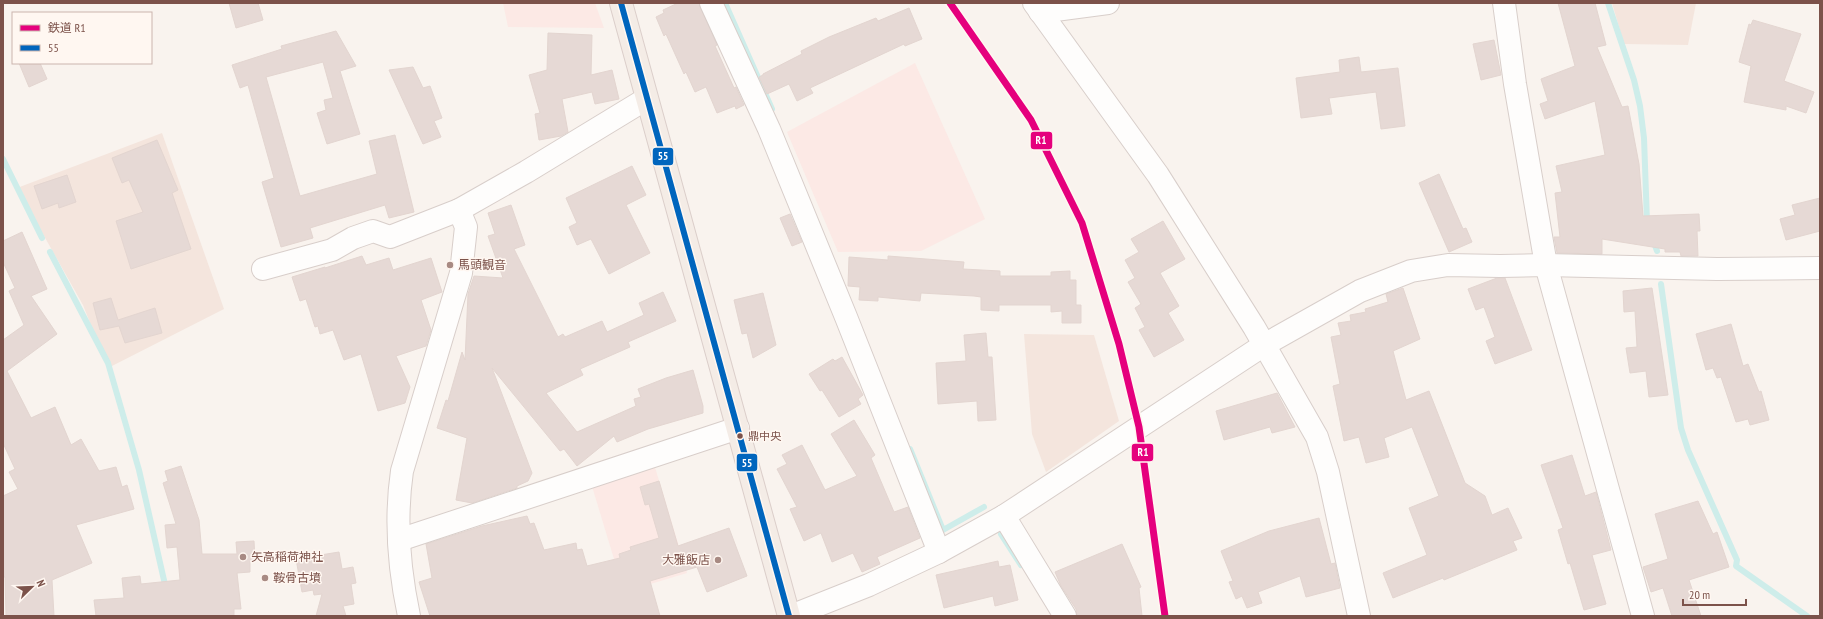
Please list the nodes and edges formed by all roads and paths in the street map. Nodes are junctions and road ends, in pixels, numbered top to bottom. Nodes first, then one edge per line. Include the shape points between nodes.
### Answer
1 (621, 3) edge
2 (711, 3) edge
3 (1108, 3) edge
4 (1504, 3) edge
5 (1037, 7) edge
6 (646, 99) junction
7 (459, 210) junction
8 (1546, 265) junction
9 (1820, 268) edge
10 (263, 269) dead end
11 (1264, 345) junction
12 (738, 428) junction
13 (1004, 516) junction
14 (399, 540) junction
15 (939, 552) junction
16 (409, 616) edge
17 (790, 616) edge
18 (1065, 616) edge
19 (1359, 616) edge
20 (1643, 616) edge

1 - 6 main road
2 - 15 street via 775,144
3 - 5 street
4 - 8 street
5 - 11 street via 1158,175
6 - 7 street
6 - 12 main road
7 - 10 street via 390,237 373,231 353,238 332,250
7 - 14 street via 466,228 461,273 402,471 398,496
8 - 9 street via 1717,269
8 - 11 street via 1448,265 1411,272 1360,291
8 - 20 street
11 - 13 street
11 - 19 street via 1317,437 1328,472
12 - 14 street
12 - 17 main road
13 - 15 street
13 - 18 street
14 - 16 street
15 - 17 street via 869,585

